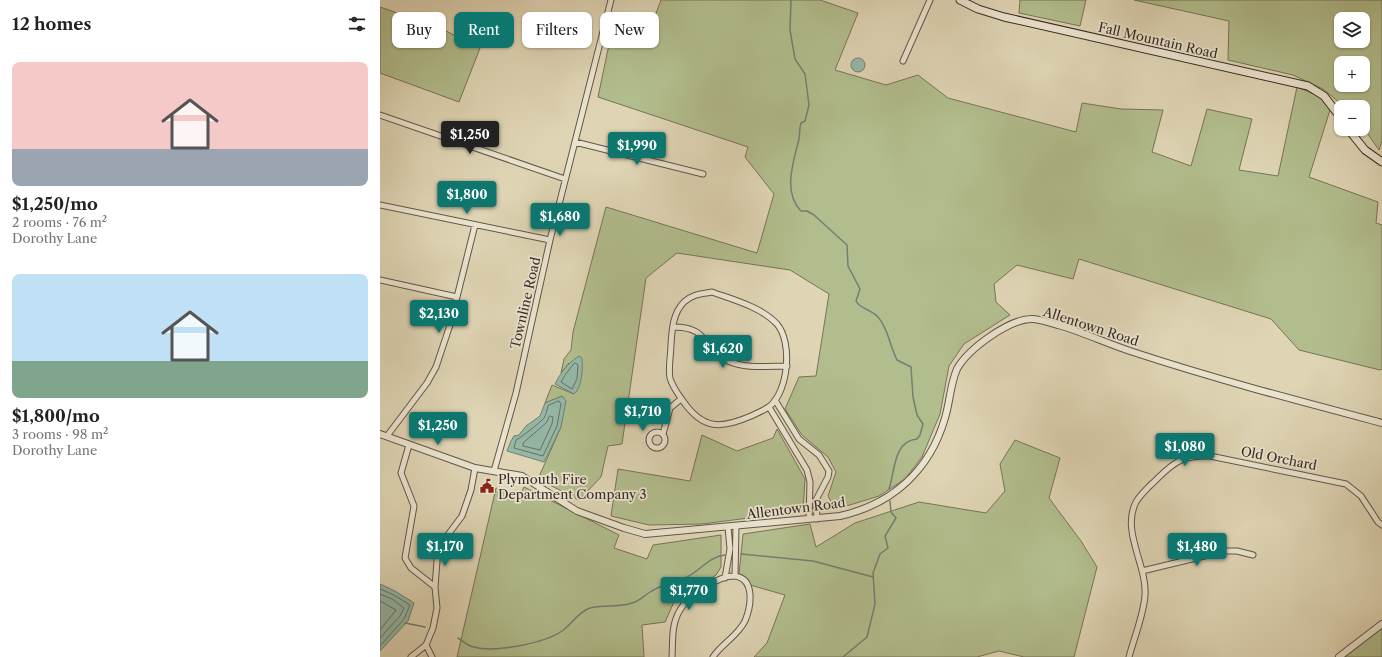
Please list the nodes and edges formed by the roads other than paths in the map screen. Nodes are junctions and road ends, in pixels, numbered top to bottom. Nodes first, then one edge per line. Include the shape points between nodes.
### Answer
1 (611, 0) edge
2 (930, 0) edge
3 (960, 0) edge
4 (903, 61) dead end
5 (1334, 109) edge
6 (380, 115) edge
7 (1354, 136) edge
8 (576, 142) junction
9 (1382, 162) edge
10 (704, 174) dead end
11 (565, 179) junction
12 (380, 204) edge
13 (475, 225) junction
14 (550, 240) junction
15 (380, 280) edge
16 (456, 297) junction
17 (673, 327) junction
18 (787, 366) junction
19 (681, 399) junction
20 (775, 400) junction
21 (769, 407) junction
22 (1382, 422) edge
23 (380, 434) edge
24 (663, 434) dead end
25 (387, 436) junction
26 (409, 445) junction
27 (475, 468) junction
28 (494, 471) junction
29 (809, 519) junction
30 (817, 519) junction
31 (1382, 525) edge
32 (736, 526) junction
33 (728, 527) junction
34 (1253, 555) dead end
35 (1142, 571) junction
36 (734, 576) junction
37 (725, 578) junction
38 (436, 587) junction
39 (1382, 624) edge
40 (426, 644) junction
41 (411, 657) edge
42 (432, 657) edge
43 (672, 657) edge
44 (713, 657) edge
45 (1129, 657) edge
46 (1339, 657) edge

1 - 8 street, Townline Road
2 - 4 street
3 - 5 main road, Fall Mountain Road via 1004,17 1308,86 1324,96
6 - 11 street
7 - 9 main road via 1365,150
8 - 10 street
8 - 11 street, Townline Road
11 - 14 street, Townline Road
12 - 13 street
13 - 14 street
13 - 16 street
14 - 28 street, Townline Road via 516,393
15 - 16 street
16 - 25 street via 446,342 436,367
17 - 18 street via 694,329 714,351 728,361 741,365
17 - 18 street via 679,308 690,297 712,292 766,314 778,325 786,346
17 - 19 street via 670,377
18 - 20 street
19 - 21 street via 693,415 705,423 714,425 734,423
19 - 24 street via 670,408
20 - 21 street
20 - 30 street via 799,439 818,455 828,471 828,477 816,500
21 - 29 street via 807,470 810,482
22 - 30 street, Allentown Road via 1174,364 1073,329 1032,319 1017,322 995,334 972,350 962,362 954,378 945,418 935,443 909,482 888,497 863,509
23 - 25 street, Allentown Road
25 - 26 street, Allentown Road
26 - 27 street, Allentown Road
26 - 38 street via 402,473 414,506 405,558 411,568
27 - 28 street, Allentown Road
27 - 38 street via 462,516 438,548
28 - 33 street, Allentown Road via 522,476 577,510 645,534
29 - 30 street, Allentown Road
29 - 32 street, Allentown Road
31 - 35 street, Old Orchard via 1361,496 1346,484 1244,462 1193,456 1169,467 1136,503 1132,529
32 - 33 street, Allentown Road
32 - 36 street
33 - 37 street via 730,549
34 - 35 street via 1225,551
35 - 45 street, Old Orchard via 1145,596
36 - 37 street
36 - 44 street via 743,580 750,589 748,611 738,633
37 - 43 street via 698,592 680,609 672,635
38 - 40 street via 436,619
39 - 46 street
40 - 41 street
40 - 42 street

